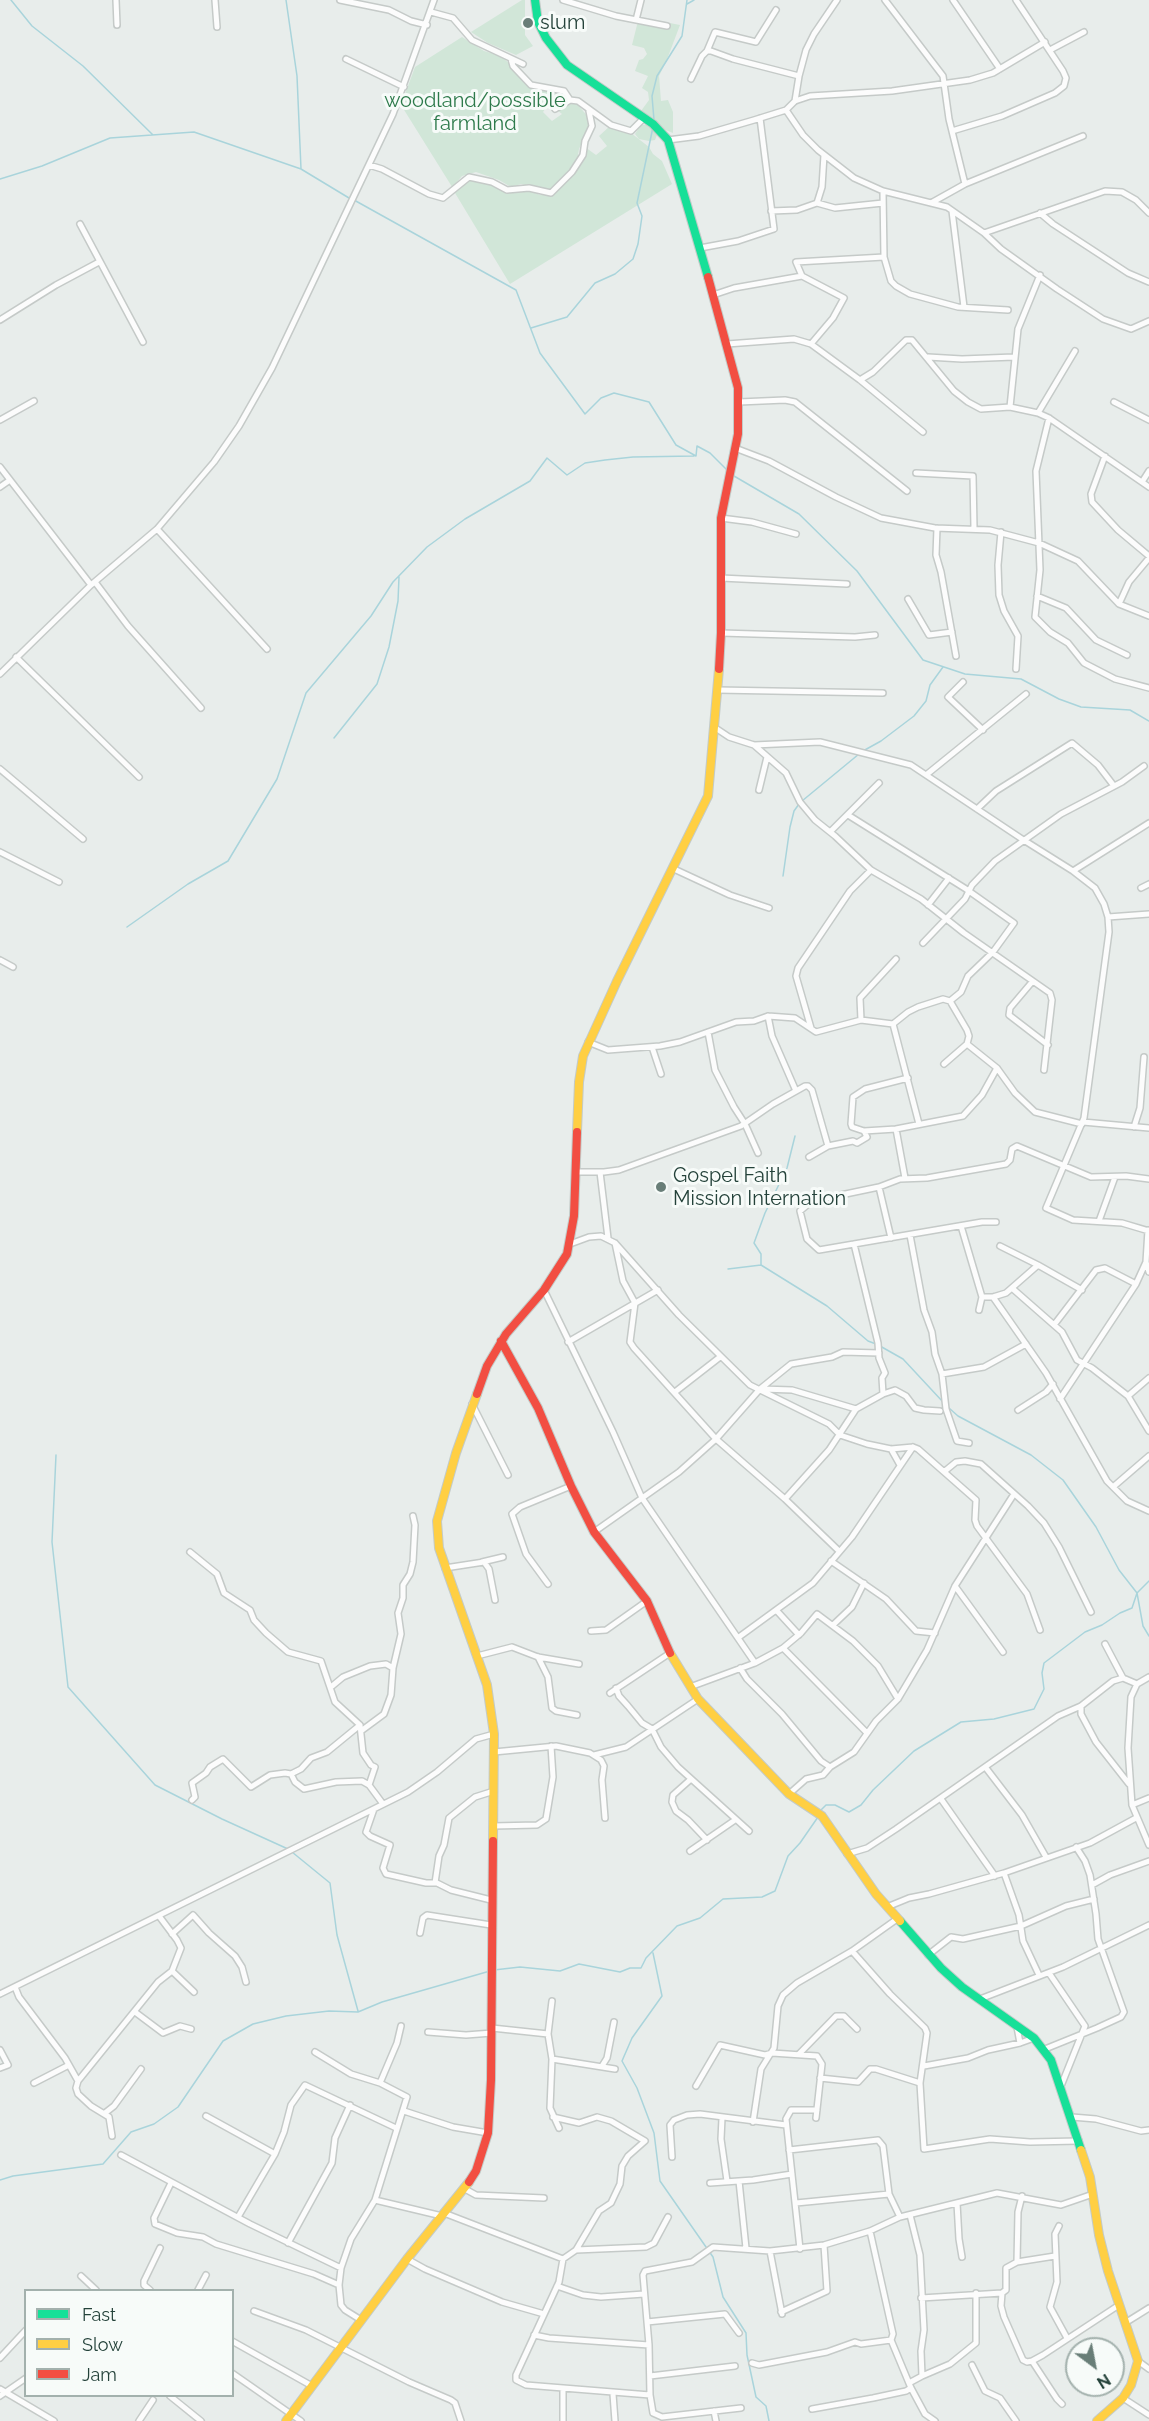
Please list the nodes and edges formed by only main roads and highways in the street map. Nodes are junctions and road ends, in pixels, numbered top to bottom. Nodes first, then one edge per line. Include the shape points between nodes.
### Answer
1 (536, 0) edge
2 (501, 1341) junction
3 (286, 2421) edge
4 (1097, 2421) edge

1 - 2 main road via 538,21 562,60 653,124 668,140 727,344 739,402 738,434 722,518 721,633 708,796 583,1056 570,1244 544,1290
2 - 3 main road via 472,1404 437,1521 445,1568 490,1697 494,1734 488,2133 481,2160 465,2188
2 - 4 main road via 538,1408 594,1532 647,1601 670,1653 698,1699 789,1794 820,1814 887,1907 928,1955 951,1978 1045,2049 1072,2117 1093,2194 1101,2244 1138,2361 1124,2398

